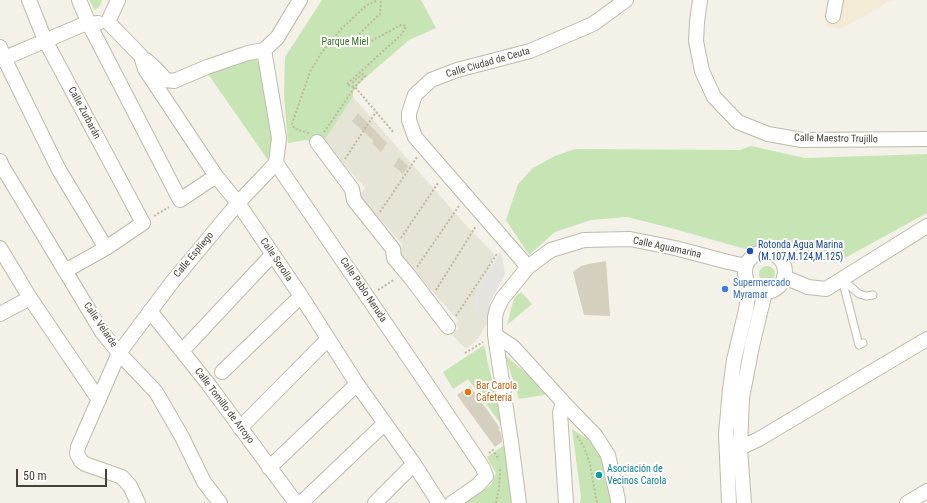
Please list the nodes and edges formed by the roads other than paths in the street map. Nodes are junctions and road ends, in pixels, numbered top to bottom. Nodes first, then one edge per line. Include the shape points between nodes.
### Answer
1 (29, 0) edge
2 (79, 0) edge
3 (118, 0) edge
4 (300, 0) edge
5 (626, 0) edge
6 (836, 0) edge
7 (699, 1) edge
8 (833, 16) dead end
9 (108, 22) junction
10 (89, 24) junction
11 (45, 40) junction
12 (264, 50) junction
13 (1, 55) edge
14 (141, 56) junction
15 (927, 139) edge
16 (317, 142) road end
17 (0, 161) edge
18 (276, 163) junction
19 (216, 176) junction
20 (238, 203) junction
21 (927, 226) edge
22 (0, 248) edge
23 (106, 248) junction
24 (272, 255) junction
25 (746, 266) junction
26 (528, 267) junction
27 (65, 271) junction
28 (784, 277) junction
29 (842, 279) junction
30 (750, 285) junction
31 (765, 292) junction
32 (873, 295) dead end
33 (300, 296) junction
34 (30, 298) junction
35 (150, 311) junction
36 (0, 314) edge
37 (448, 327) road end
38 (494, 335) junction
39 (328, 339) junction
40 (927, 339) edge
41 (863, 343) dead end
42 (182, 351) junction
43 (119, 353) junction
44 (222, 372) dead end
45 (357, 384) junction
46 (98, 400) junction
47 (563, 402) junction
48 (385, 423) junction
49 (240, 428) junction
50 (740, 448) junction
51 (414, 464) junction
52 (269, 468) junction
53 (927, 491) edge
54 (138, 503) edge
55 (220, 503) edge
56 (296, 503) edge
57 (302, 503) edge
58 (375, 503) edge
59 (439, 503) edge
60 (452, 503) edge
61 (519, 503) edge
62 (566, 503) edge
63 (618, 503) edge
64 (729, 503) edge
65 (744, 503) edge
66 (907, 503) edge

1 - 11 street, Calle Zurbarán
2 - 10 street
3 - 9 street
4 - 12 street via 277,38
5 - 26 street, Calle Ciudad de Ceuta via 593,24 530,51 457,70 431,80 415,95 409,113 415,137
6 - 8 street
7 - 15 street, Calle Maestro Trujillo via 696,41 702,70 714,97 738,122 768,134 802,140
9 - 10 street
9 - 14 street, Calle Sorolla
10 - 11 street via 82,24
10 - 19 street via 180,200
11 - 13 street
11 - 23 street, Calle Zurbarán via 143,223
12 - 14 street via 174,80 166,80
12 - 18 street via 279,138
13 - 23 street via 59,170
14 - 19 street, Calle Sorolla via 145,69
16 - 37 street via 352,189 354,200 393,249 394,258
17 - 27 street, Calle Velarde
18 - 20 street, Calle Espliego
18 - 60 street, Calle Pablo Neruda via 486,476 478,485
19 - 20 street, Calle Sorolla
20 - 24 street, Calle Sorolla
20 - 35 street, Calle Espliego
21 - 29 street
22 - 34 street
23 - 27 street
24 - 33 street, Calle Sorolla
24 - 42 street
25 - 26 street, Calle Aguamarina via 630,239 584,240 551,250
25 - 28 street via 754,255 770,253 778,257 782,263
25 - 30 street via 746,279
26 - 38 street, Calle Aguamarina via 497,309
27 - 43 street, Calle Velarde via 102,332
28 - 29 street via 808,287 826,289
28 - 31 street via 775,289
29 - 32 lane via 859,294
29 - 41 lane via 859,345
30 - 31 street
30 - 64 street via 734,360 729,398 726,434
31 - 50 street via 742,398
33 - 39 street, Calle Sorolla
33 - 44 street
34 - 36 street
34 - 46 street
35 - 42 street, Calle Tomillo de Arroyo
35 - 43 street, Calle Espliego
38 - 47 street via 513,347
38 - 61 street, Calle Aguamarina
39 - 45 street, Calle Sorolla
39 - 49 street
40 - 50 street
42 - 49 street, Calle Tomillo de Arroyo
43 - 46 street, Calle Espliego
43 - 55 street, Calle Velarde via 156,392 204,482
45 - 48 street, Calle Sorolla
45 - 52 street
46 - 54 street, Calle Espliego via 77,454 85,464 122,477 130,486
47 - 62 street via 560,413
47 - 63 street via 595,435 608,455
48 - 51 street, Calle Sorolla
48 - 57 street
49 - 52 street, Calle Tomillo de Arroyo
50 - 65 street
51 - 58 street
51 - 59 street, Calle Sorolla
52 - 56 street, Calle Tomillo de Arroyo
53 - 66 street

